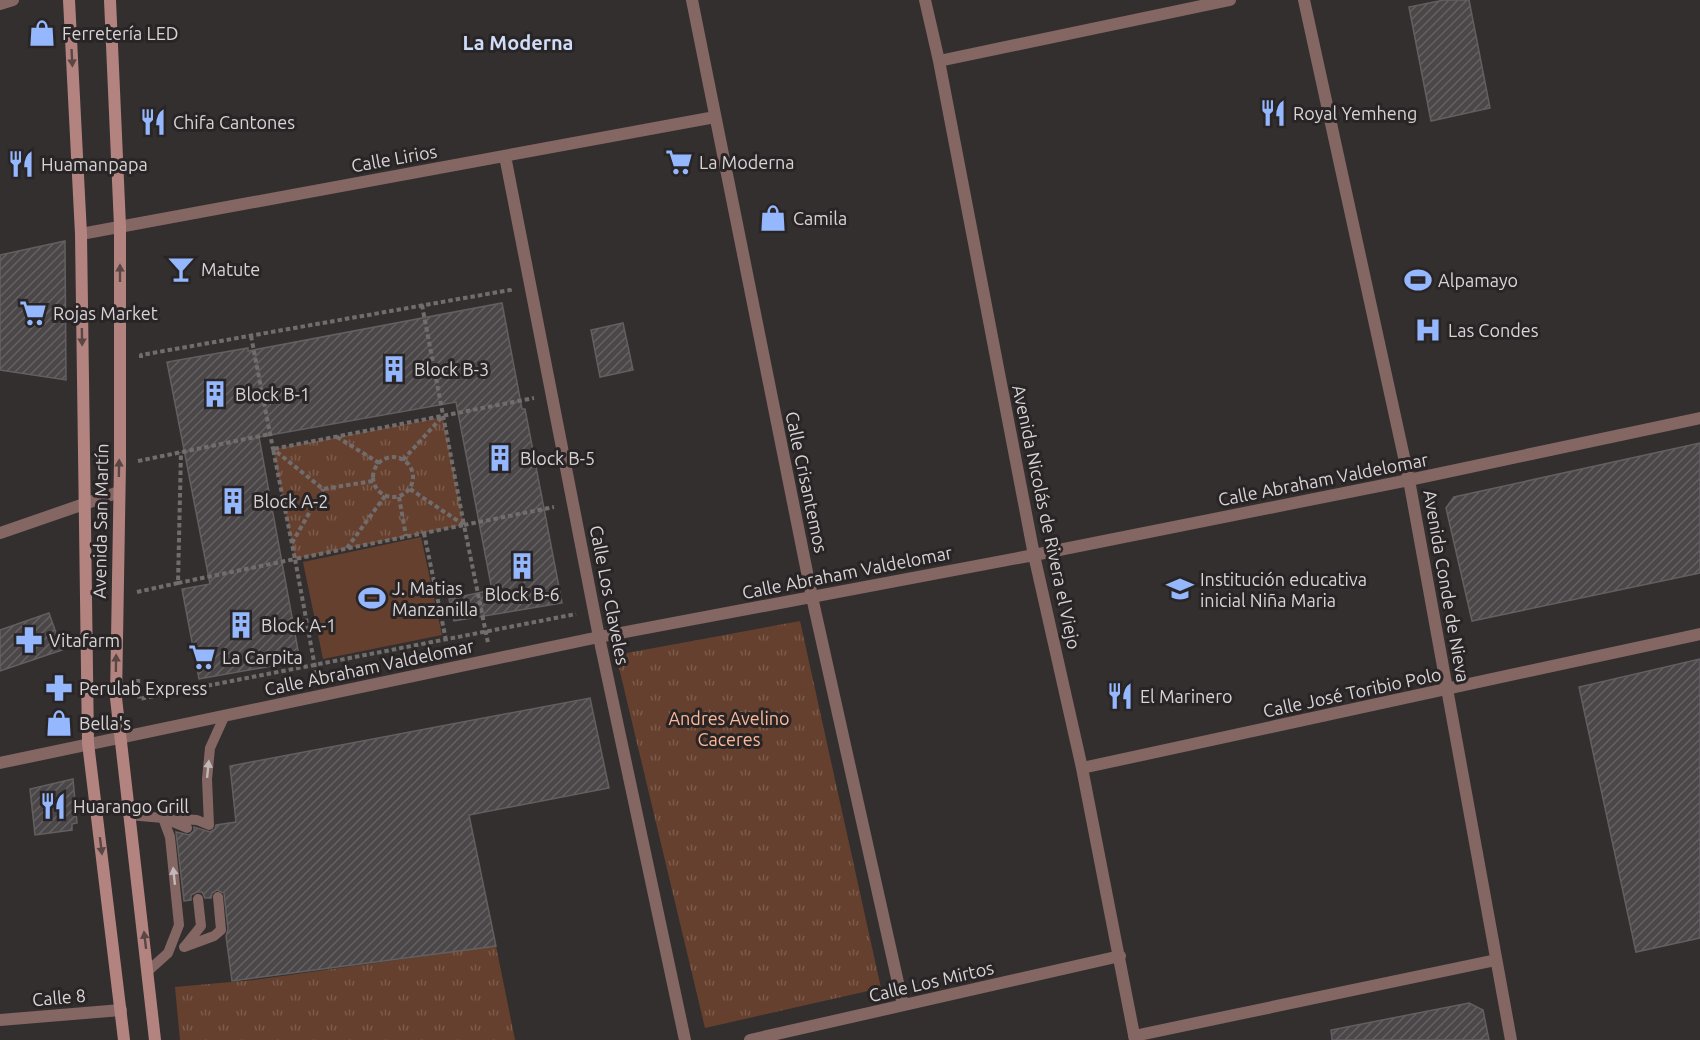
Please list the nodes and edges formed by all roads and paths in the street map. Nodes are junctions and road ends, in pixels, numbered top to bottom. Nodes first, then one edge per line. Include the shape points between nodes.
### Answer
1 (13, 0) edge
2 (69, 0) edge
3 (110, 0) edge
4 (692, 0) edge
5 (925, 0) edge
6 (1230, 0) edge
7 (1304, 0) edge
8 (0, 4) edge
9 (939, 61) junction
10 (715, 117) junction
11 (505, 156) junction
12 (120, 226) junction
13 (81, 234) junction
14 (512, 300) dead end
15 (422, 305) junction
16 (251, 336) junction
17 (141, 367) dead end
18 (530, 388) dead end
19 (552, 395) junction
20 (532, 399) junction
21 (534, 409) dead end
22 (443, 417) junction
23 (1700, 418) edge
24 (270, 434) junction
25 (337, 437) junction
26 (140, 449) dead end
27 (273, 449) junction
28 (180, 452) junction
29 (140, 460) junction
30 (403, 460) junction
31 (120, 463) junction
32 (379, 463) junction
33 (1409, 480) junction
34 (373, 481) junction
35 (323, 489) junction
36 (410, 489) junction
37 (119, 492) junction
38 (385, 496) junction
39 (552, 496) dead end
40 (399, 497) junction
41 (85, 504) junction
42 (573, 504) junction
43 (554, 507) junction
44 (556, 518) dead end
45 (464, 525) junction
46 (0, 533) edge
47 (424, 533) junction
48 (406, 536) junction
49 (292, 544) junction
50 (347, 548) junction
51 (1034, 555) junction
52 (295, 560) junction
53 (178, 583) junction
54 (134, 593) dead end
55 (812, 597) junction
56 (574, 604) dead end
57 (486, 633) junction
58 (1700, 634) edge
59 (599, 637) junction
60 (446, 640) junction
61 (492, 660) junction
62 (315, 665) junction
63 (138, 675) dead end
64 (1447, 690) junction
65 (321, 695) junction
66 (225, 715) junction
67 (119, 737) junction
68 (88, 743) junction
69 (0, 763) edge
70 (1082, 768) junction
71 (129, 815) junction
72 (163, 818) junction
73 (187, 828) dead end
74 (218, 897) dead end
75 (198, 899) dead end
76 (184, 947) junction
77 (168, 953) junction
78 (1120, 956) junction
79 (1496, 960) junction
80 (148, 971) junction
81 (903, 1005) junction
82 (121, 1010) junction
83 (0, 1020) edge
84 (1135, 1038) edge
85 (124, 1040) edge
86 (155, 1040) edge
87 (686, 1040) edge
88 (750, 1040) edge
89 (1511, 1040) edge

1 - 8 street
2 -> 13 main road, Avenida San Martín
3 - 12 main road, Avenida San Martín
4 - 10 street, Calle Crisantemos
5 - 9 street, Avenida Nicolás de Rivera el Viejo
6 - 9 street
7 - 33 street, Avenida Conde de Nieva
9 - 51 street, Avenida Nicolás de Rivera el Viejo
10 - 11 street, Calle Lirios
10 - 55 street, Calle Crisantemos
11 - 12 street, Calle Lirios
11 - 19 street, Calle Los Claveles
12 - 13 street, Calle Lirios
31 -> 12 main road, Avenida San Martín
13 -> 41 main road, Avenida San Martín
14 - 15 path via 510,290
15 - 16 path
15 - 22 path
16 - 17 path via 141,355
16 - 24 path
18 - 20 path
19 - 20 path
19 - 42 street, Calle Los Claveles
20 - 21 path
20 - 22 path
22 - 25 path
22 - 30 path
22 - 45 path
23 - 33 street, Calle Abraham Valdelomar
24 - 27 path
24 - 28 path
25 - 27 path
25 - 32 path
26 - 29 path
27 - 35 path
27 - 49 path
28 - 29 path
28 - 53 path
29 - 31 path
30 - 32 path via 390,457
30 - 36 path via 413,476
37 -> 31 main road, Avenida San Martín
32 - 34 path
33 - 51 street, Calle Abraham Valdelomar
33 - 64 street, Avenida Conde de Nieva
34 - 35 path
34 - 38 path
35 - 49 path
36 - 40 path
36 - 45 path
37 - 41 street
67 -> 37 main road, Avenida San Martín
38 - 40 path
38 - 50 path
39 - 43 path
40 - 48 path
41 - 46 street
41 - 68 main road, Avenida San Martín
42 - 43 path
42 - 59 street, Calle Los Claveles
43 - 44 path
43 - 45 path
45 - 47 path
45 - 57 path
47 - 48 path
47 - 60 path
48 - 50 path
49 - 52 path
50 - 52 path
51 - 55 street, Calle Abraham Valdelomar
51 - 70 street, Avenida Nicolás de Rivera el Viejo
52 - 53 path
52 - 62 path
53 - 54 path
55 - 59 street, Calle Abraham Valdelomar
55 - 81 street, Calle Crisantemos
56 - 57 path via 576,615
57 - 60 path
57 - 61 path
58 - 64 street, Calle José Toribio Polo
59 - 61 street, Calle Abraham Valdelomar
59 - 87 street, Calle Los Claveles
60 - 62 path
61 - 65 street, Calle Abraham Valdelomar
62 - 63 path via 139,699
62 - 65 path
64 - 70 street, Calle José Toribio Polo
64 - 79 street, Avenida Conde de Nieva
65 - 66 street, Calle Abraham Valdelomar
66 - 67 street, Calle Abraham Valdelomar
72 -> 66 lane via 197,820 209,825 210,748
67 - 68 street, Calle Abraham Valdelomar
67 - 71 main road, Avenida San Martín
68 - 69 street, Calle Abraham Valdelomar
68 -> 82 main road, Avenida San Martín
70 - 78 street, Avenida Nicolás de Rivera el Viejo
71 - 72 lane
80 -> 71 main road, Avenida San Martín
72 - 73 lane
77 -> 72 lane via 179,925 170,837
74 - 76 lane via 221,930
75 - 76 lane via 201,926
76 - 77 lane
77 - 80 lane
78 - 81 street, Calle Los Mirtos
78 - 84 street, Avenida Nicolás de Rivera el Viejo
79 - 84 street
79 - 89 street, Avenida Conde de Nieva
80 - 86 main road, Avenida San Martín
81 - 88 street, Calle Los Mirtos
82 - 83 street, Calle 8
82 - 85 main road, Avenida San Martín

